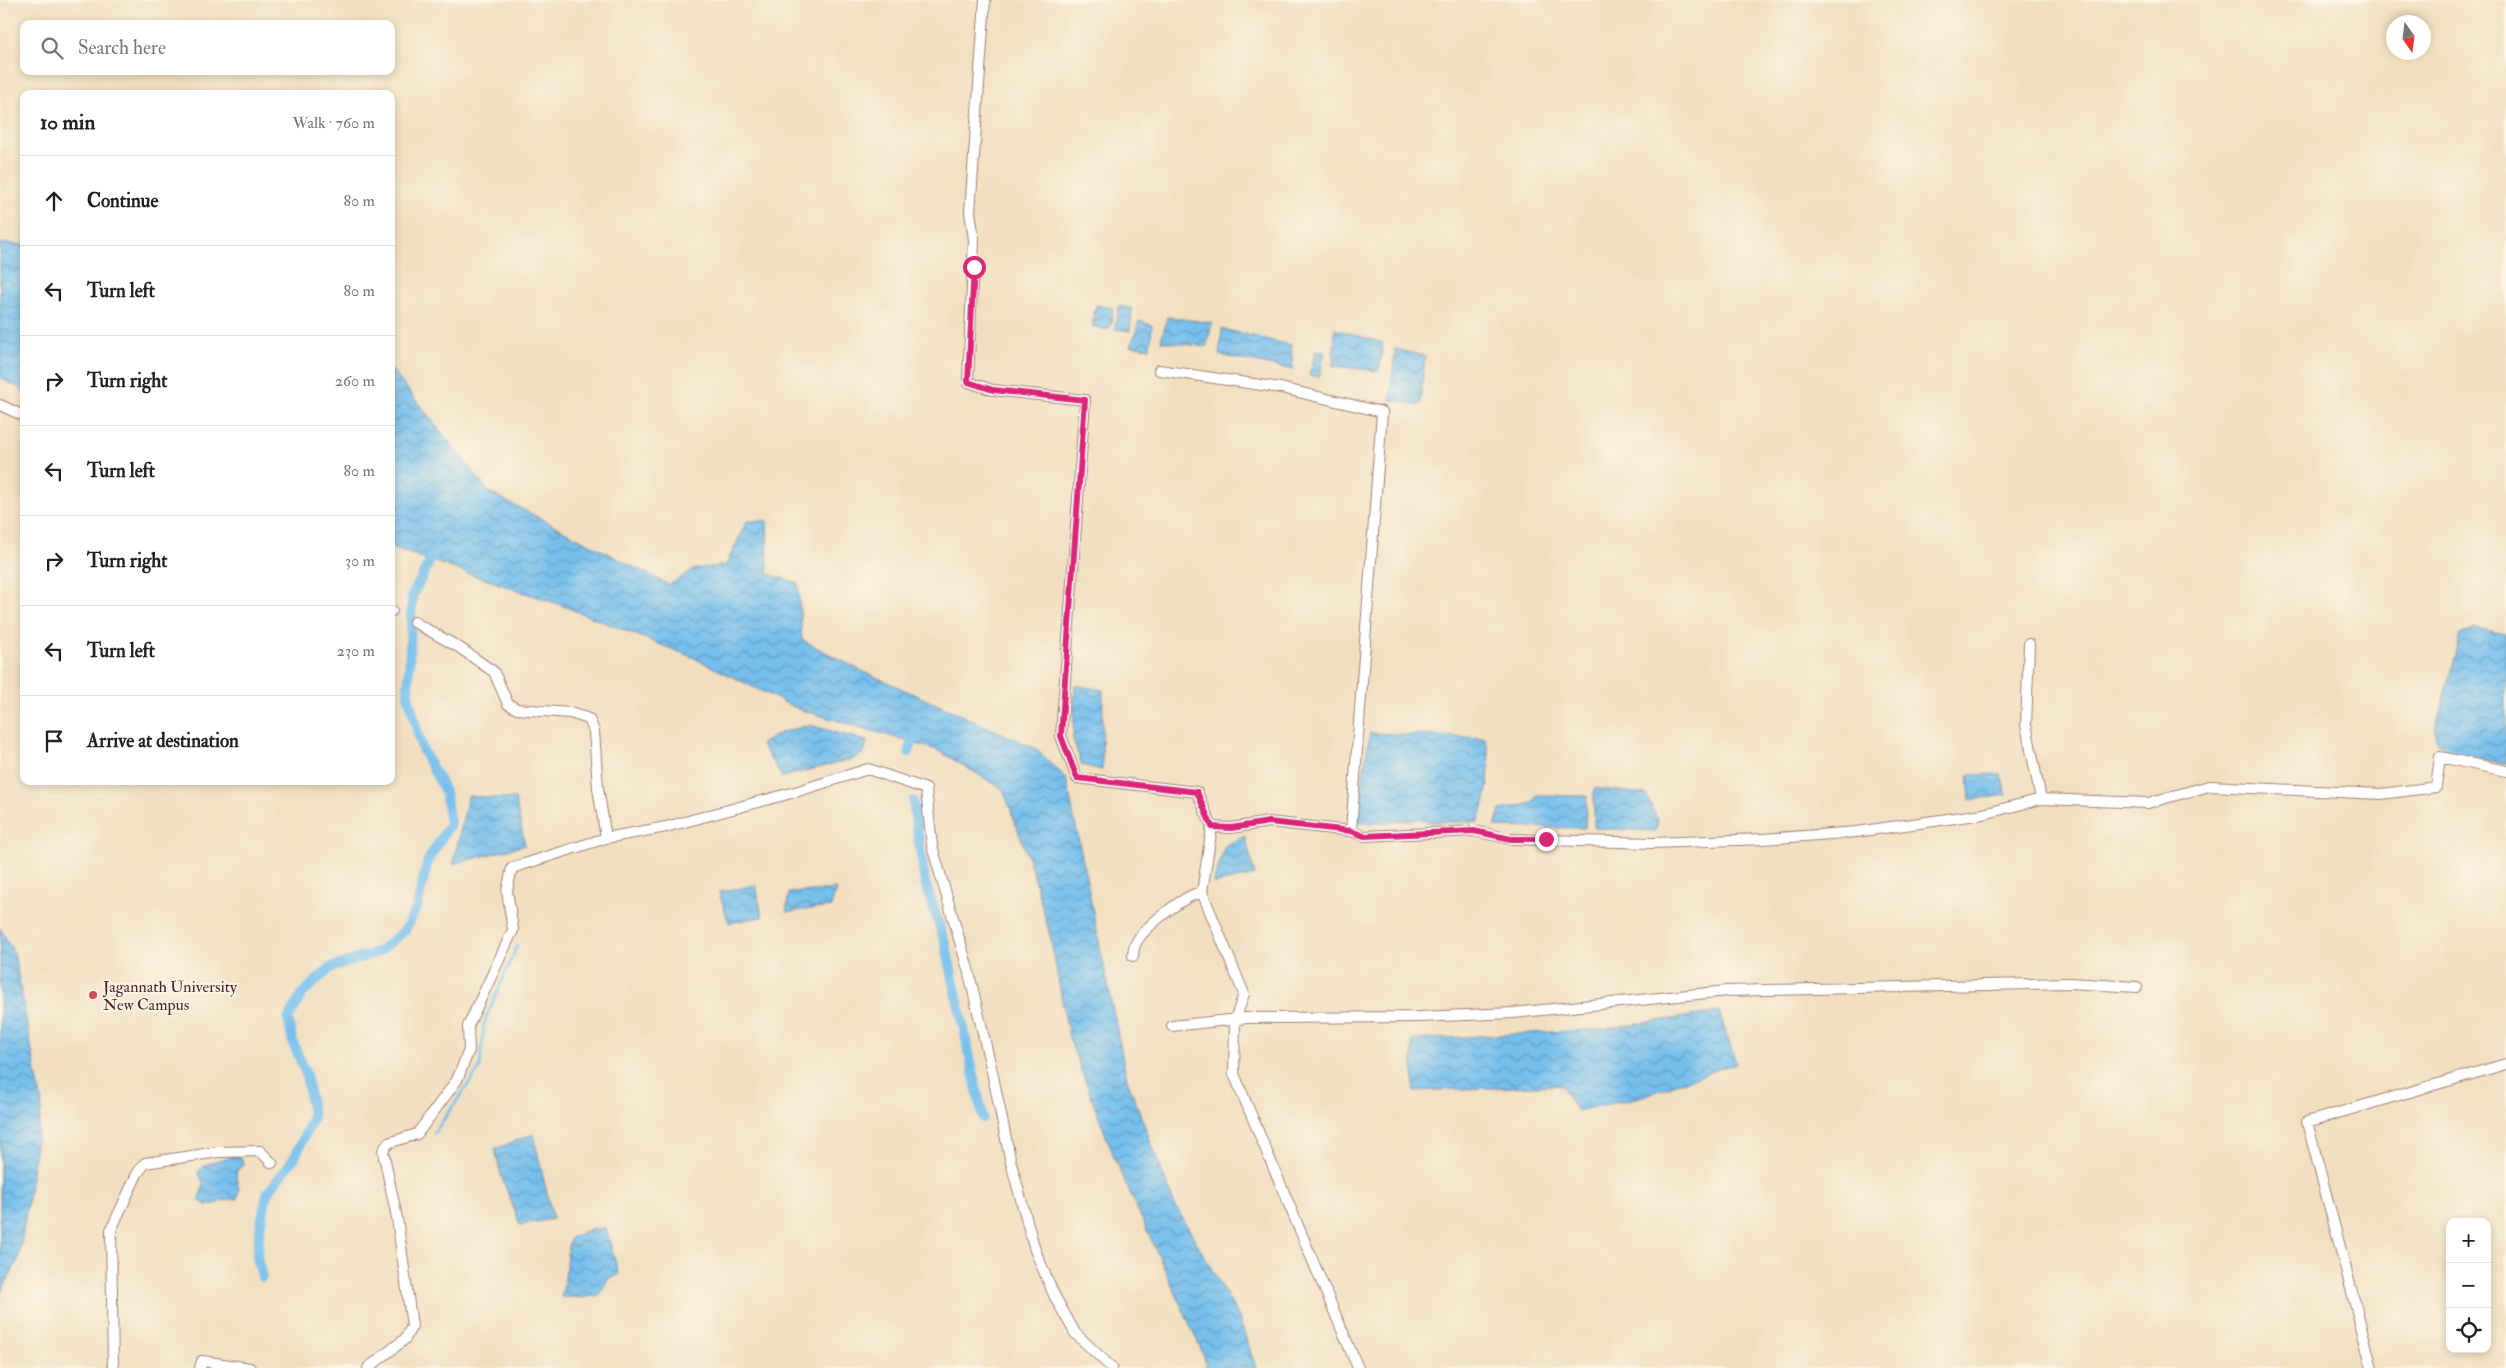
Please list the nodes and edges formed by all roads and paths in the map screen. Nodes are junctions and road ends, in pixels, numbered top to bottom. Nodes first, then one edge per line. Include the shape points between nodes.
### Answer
1 (985, 0) edge
2 (1159, 370) dead end
3 (0, 405) edge
4 (20, 414) edge
5 (414, 622) dead end
6 (2028, 644) dead end
7 (2506, 771) edge
8 (2041, 799) junction
9 (1212, 827) junction
10 (1351, 831) junction
11 (606, 838) junction
12 (1202, 892) junction
13 (1133, 956) dead end
14 (2136, 987) dead end
15 (1235, 1020) junction
16 (1172, 1026) dead end
17 (2506, 1064) edge
18 (272, 1164) dead end
19 (113, 1368) edge
20 (200, 1368) edge
21 (250, 1368) edge
22 (368, 1368) edge
23 (1112, 1368) edge
24 (1358, 1368) edge
25 (2372, 1368) edge

1 - 9 street via 970,212 974,239 968,382 993,390 1085,400 1061,736 1077,778 1197,792
2 - 10 street via 1281,388 1382,412
3 - 4 street
5 - 11 street via 494,672 508,704 517,710 570,713 589,719 594,731
6 - 8 street via 2026,725
7 - 8 street via 2440,757 2436,787 2381,794 2209,786 2148,803
8 - 10 street via 1983,814 1856,832 1764,839 1653,843 1511,839 1474,831 1364,836
9 - 10 street via 1231,828 1269,822
9 - 12 street
11 - 22 street via 512,868 506,891 513,930 468,1026 469,1050 457,1080 417,1134 388,1143 383,1151 398,1218 412,1326 405,1339
11 - 23 street via 666,827 868,769 926,789 932,846 968,969 994,1076 1010,1163 1035,1250 1075,1333
12 - 13 street via 1194,893 1156,921 1135,944
12 - 15 street via 1244,994
14 - 15 street via 2069,983 1727,991 1513,1013
15 - 16 street
15 - 24 street via 1234,1074
17 - 25 street via 2307,1122
18 - 19 street via 260,1151 218,1152 145,1163 111,1230
20 - 21 street via 202,1361

